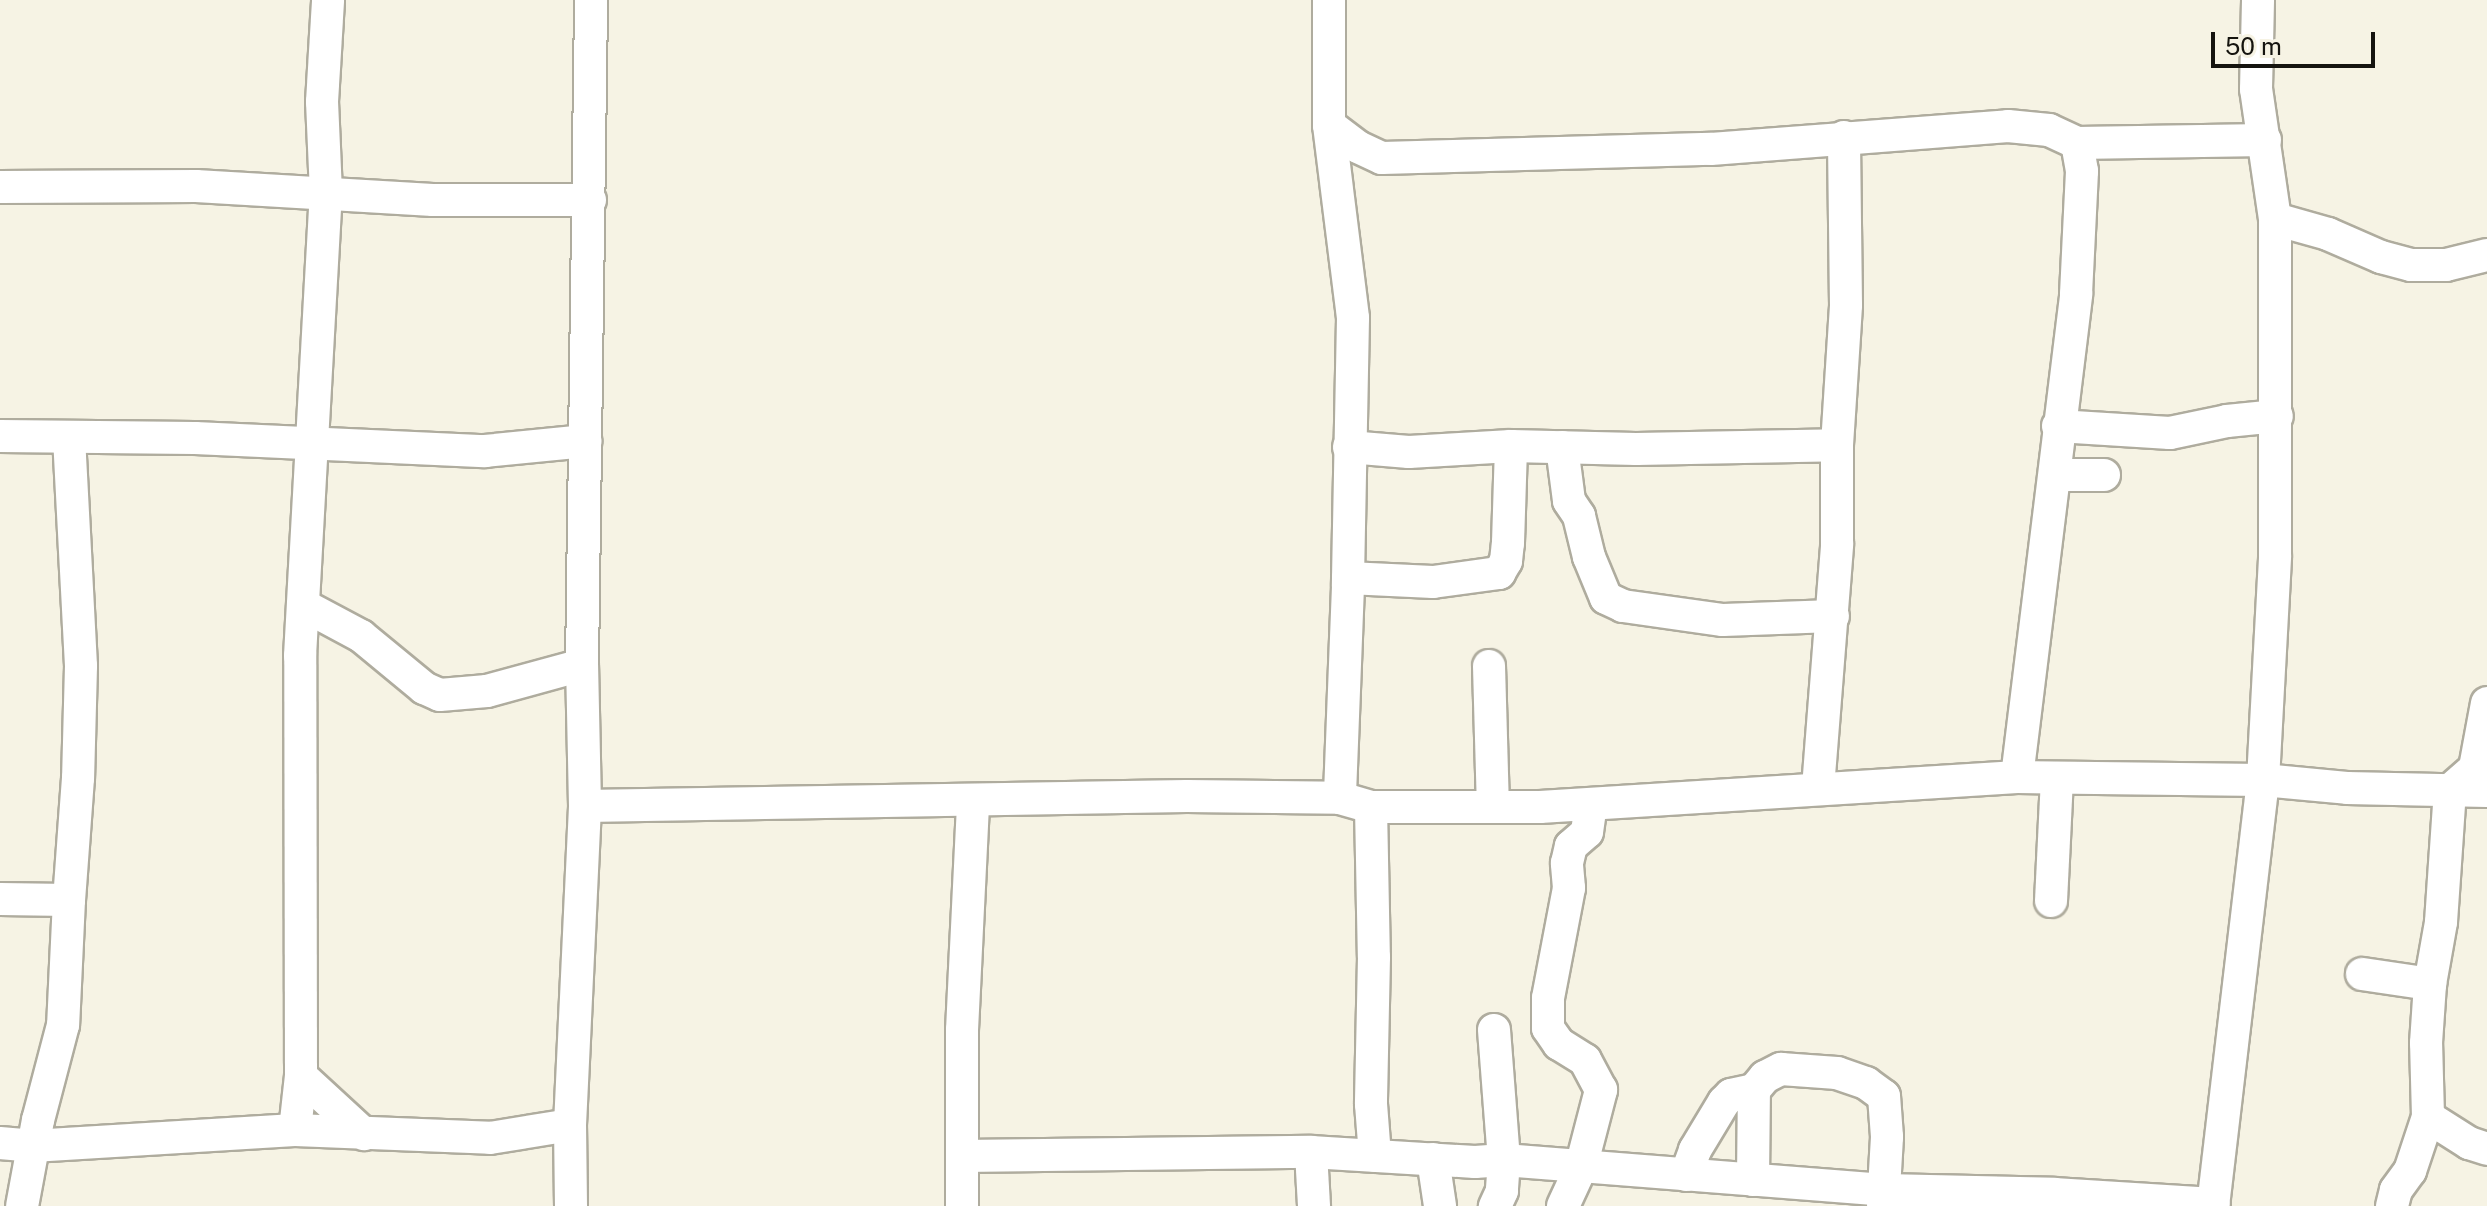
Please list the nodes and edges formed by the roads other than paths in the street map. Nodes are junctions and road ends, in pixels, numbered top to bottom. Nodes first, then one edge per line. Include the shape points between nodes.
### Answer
1 (328, 0) edge
2 (591, 0) edge
3 (1329, 0) edge
4 (2258, 0) edge
5 (1329, 125) junction
6 (1844, 137) junction
7 (2265, 140) junction
8 (2077, 143) junction
9 (0, 187) edge
10 (326, 193) junction
11 (590, 200) junction
12 (2275, 219) junction
13 (2487, 255) edge
14 (2277, 416) junction
15 (2058, 426) junction
16 (0, 436) edge
17 (69, 437) junction
18 (586, 441) junction
19 (311, 442) junction
20 (1837, 445) junction
21 (1511, 446) junction
22 (1349, 447) junction
23 (1562, 447) junction
24 (2055, 475) junction
25 (2104, 475) dead end
26 (1348, 578) junction
27 (303, 605) junction
28 (1833, 616) junction
29 (582, 665) junction
30 (1489, 666) dead end
31 (2487, 703) edge
32 (2017, 777) junction
33 (2057, 778) junction
34 (2263, 780) junction
35 (1818, 788) junction
36 (2450, 790) junction
37 (2487, 791) edge
38 (1340, 798) junction
39 (973, 801) junction
40 (1591, 805) junction
41 (585, 806) junction
42 (1493, 806) junction
43 (1371, 807) junction
44 (0, 899) edge
45 (69, 900) junction
46 (2051, 901) dead end
47 (2362, 974) dead end
48 (2430, 984) junction
49 (1494, 1030) dead end
50 (301, 1076) junction
51 (1754, 1090) junction
52 (2428, 1117) junction
53 (570, 1125) junction
54 (295, 1130) junction
55 (364, 1134) junction
56 (0, 1143) edge
57 (32, 1146) junction
58 (2487, 1149) edge
59 (1311, 1152) junction
60 (962, 1156) junction
61 (1375, 1156) junction
62 (1433, 1159) junction
63 (1504, 1160) junction
64 (1581, 1167) junction
65 (1686, 1175) junction
66 (1745, 1188) edge
67 (1884, 1198) edge
68 (2214, 1205) edge
69 (22, 1206) edge
70 (571, 1206) edge
71 (962, 1206) edge
72 (1314, 1206) edge
73 (1440, 1206) edge
74 (1495, 1206) edge
75 (1563, 1206) edge
76 (2392, 1206) edge

1 - 10 street via 322,102
2 - 11 street
3 - 5 street
4 - 7 street via 2256,89
5 - 6 street via 1382,158 1711,149
5 - 22 street via 1353,318
6 - 8 street via 2008,126 2049,130
6 - 20 street via 1846,305
7 - 8 street
7 - 12 street
8 - 15 street via 2082,171 2076,294
9 - 10 street via 196,186
10 - 11 street via 433,200
10 - 19 street
11 - 18 street
12 - 13 street via 2411,265 2446,265
12 - 14 street
14 - 15 street via 2170,433
14 - 34 street
15 - 24 street
16 - 17 street
17 - 19 street
17 - 45 street via 81,666
18 - 19 street via 485,451
18 - 29 street
19 - 27 street
20 - 23 street
20 - 28 street
21 - 22 street via 1409,452
21 - 23 street
21 - 26 street via 1508,543 1499,573 1433,582
22 - 26 street
23 - 28 street via 1569,501 1606,598 1623,606 1723,620
24 - 25 street
24 - 32 street
26 - 38 street
27 - 29 street via 361,636 440,695 487,691
27 - 50 street
28 - 35 street
29 - 41 street
30 - 42 street
31 - 36 street via 2475,768
32 - 33 street
32 - 35 street
33 - 34 street
33 - 46 street
34 - 36 street
34 - 68 street
35 - 40 street
36 - 37 street
36 - 48 street via 2441,922
38 - 39 street
38 - 43 street
39 - 41 street
39 - 60 street
40 - 42 street
40 - 64 street via 1587,832 1571,846 1567,863 1569,888 1548,998 1548,1028 1559,1044 1585,1060 1601,1090
41 - 53 street
42 - 43 street
43 - 61 street
44 - 45 street
45 - 57 street via 63,1025
47 - 48 street
48 - 52 street
49 - 63 street
50 - 54 street
50 - 55 street
51 - 65 street via 1724,1102
51 - 66 street
51 - 67 street via 1781,1069 1810,1070 1866,1083 1884,1096
52 - 58 street
52 - 76 street
53 - 55 street via 490,1138
53 - 70 street
54 - 55 street
54 - 57 street
56 - 57 street
57 - 69 street
59 - 60 street
59 - 61 street
59 - 72 street
60 - 71 street
61 - 62 street
62 - 63 street
62 - 73 street
63 - 64 street
63 - 74 street
64 - 65 street
64 - 75 street
65 - 66 street
66 - 67 street
67 - 68 street via 2054,1194

